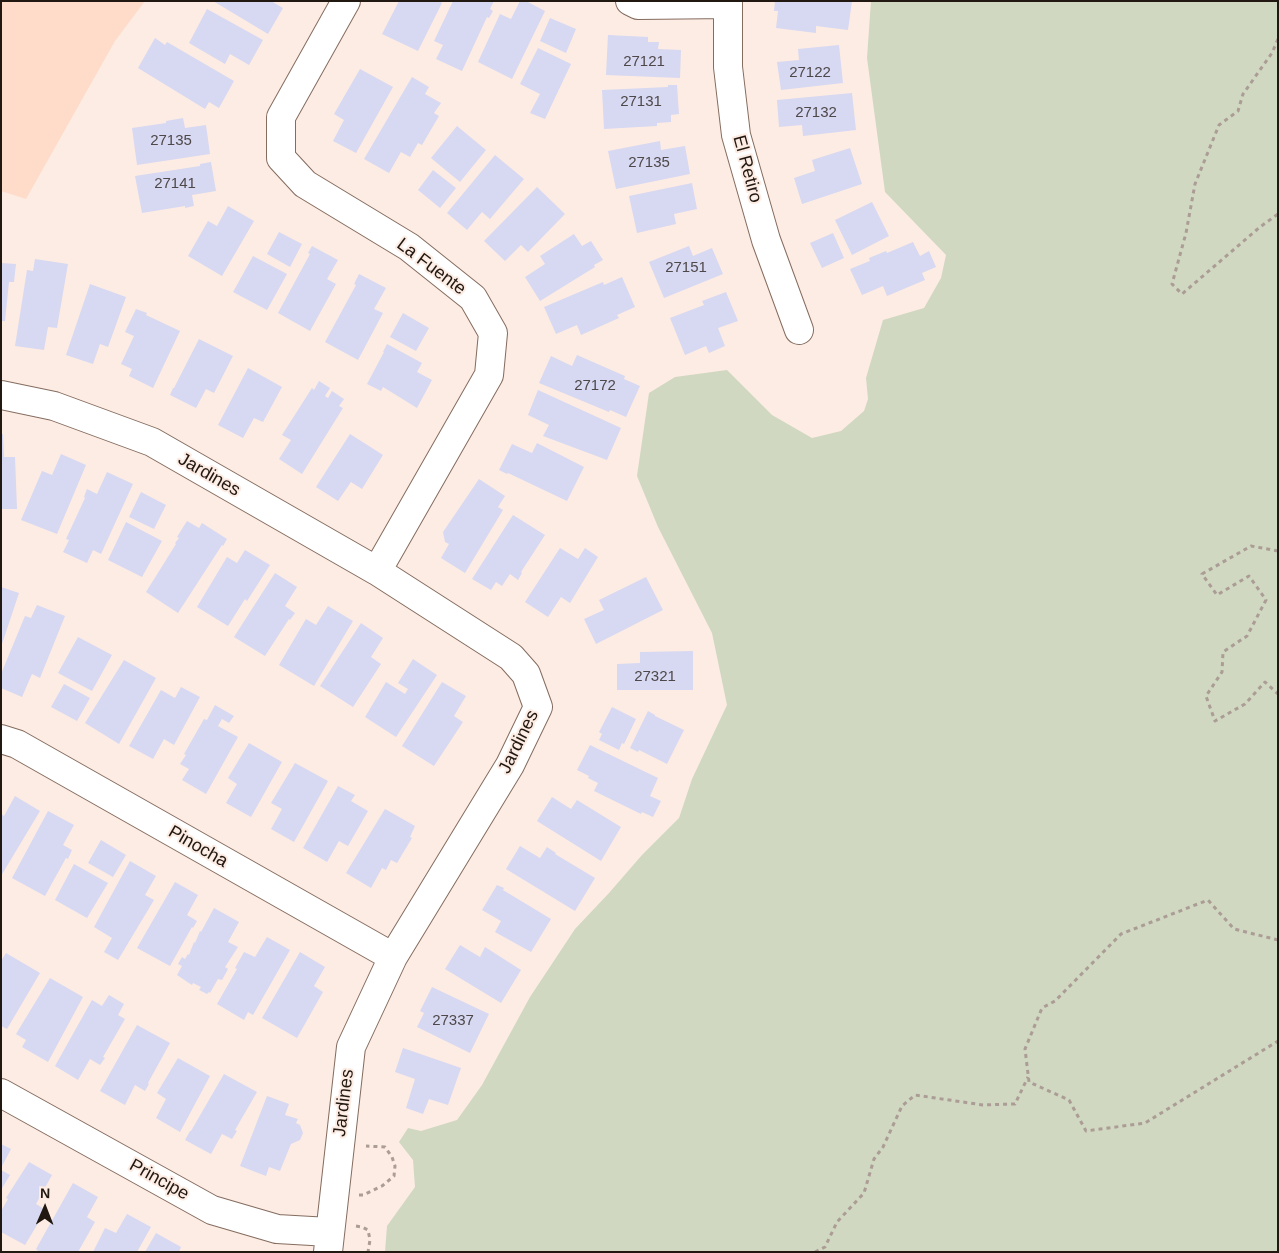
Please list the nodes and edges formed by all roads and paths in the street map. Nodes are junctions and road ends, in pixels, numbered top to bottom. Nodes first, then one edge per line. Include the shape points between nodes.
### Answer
1 (346, 1) edge
2 (630, 1) edge
3 (728, 3) edge
4 (1278, 39) edge
5 (1278, 214) edge
6 (800, 330) dead end
7 (1, 395) edge
8 (1278, 551) edge
9 (377, 571) junction
10 (1278, 694) edge
11 (1, 739) edge
12 (1278, 940) edge
13 (393, 957) junction
14 (1278, 1041) edge
15 (1029, 1077) junction
16 (1, 1093) edge
17 (339, 1145) junction
18 (334, 1194) junction
19 (329, 1242) edge
20 (815, 1252) edge

1 - 9 street, La Fuente via 281,117 281,158 305,184 409,247 472,298 493,333 489,375
2 - 3 street via 638,5
3 - 6 street, El Retiro via 728,67 736,135 766,240
4 - 5 path via 1243,94 1238,111 1219,125 1195,184 1172,284 1182,294
7 - 9 street, Jardines via 54,406 152,442
8 - 10 path via 1251,546 1202,574 1217,595 1249,576 1266,600 1247,636 1223,652 1222,672 1206,696 1216,721 1245,704 1265,682
9 - 13 street, Jardines via 511,657 526,674 538,707 510,765
11 - 13 street, Pinocha via 16,744
12 - 15 path via 1234,930 1208,900 1121,934 1056,1001 1042,1008 1025,1049
13 - 17 street, Jardines via 351,1047
14 - 15 path via 1145,1123 1086,1131 1069,1100 1029,1082
15 - 20 path via 1015,1104 983,1105 915,1094 902,1106 883,1148 874,1159 864,1193 837,1222 824,1247
16 - 19 street, Principe via 212,1210
17 - 18 street, Jardines
17 - 18 path via 385,1146 395,1166 394,1176 363,1195
18 - 19 street, Jardines

